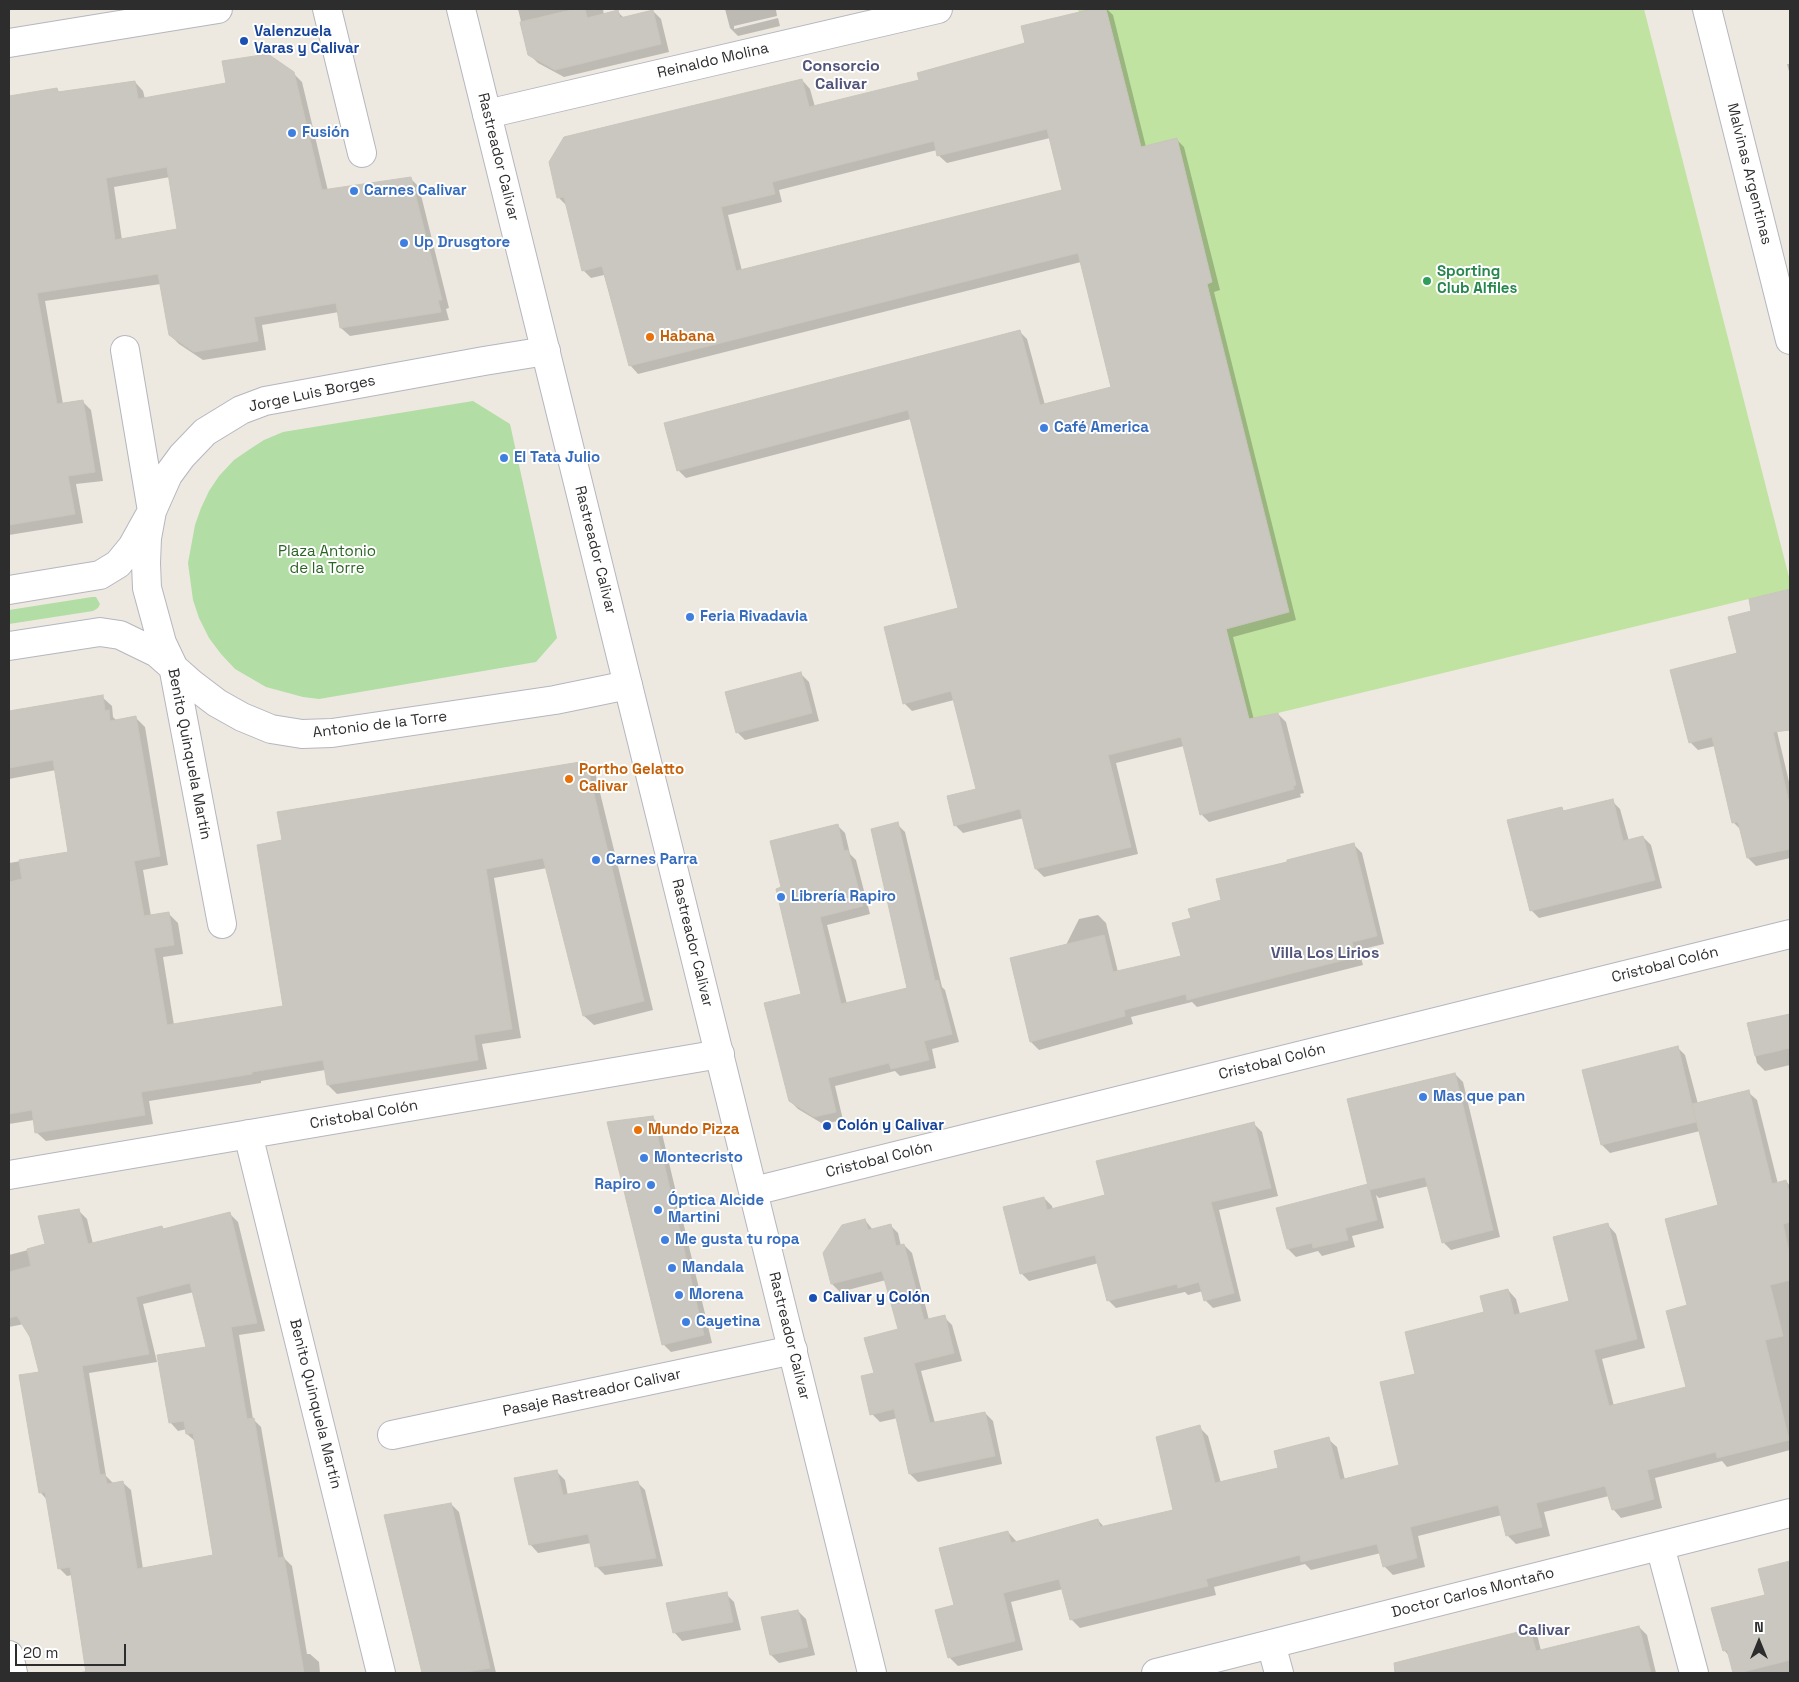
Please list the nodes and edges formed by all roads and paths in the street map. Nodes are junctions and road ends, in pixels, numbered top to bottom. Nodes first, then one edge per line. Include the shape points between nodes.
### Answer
1 (218, 9) edge
2 (327, 9) edge
3 (461, 9) edge
4 (938, 9) edge
5 (1707, 9) edge
6 (9, 44) edge
7 (487, 114) junction
8 (362, 153) dead end
9 (1790, 340) edge
10 (125, 350) dead end
11 (546, 351) junction
12 (152, 510) junction
13 (9, 590) edge
14 (9, 646) edge
15 (173, 666) junction
16 (628, 685) junction
17 (222, 924) dead end
18 (1790, 934) edge
19 (720, 1054) junction
20 (248, 1134) junction
21 (9, 1175) edge
22 (754, 1191) junction
23 (793, 1350) junction
24 (392, 1435) dead end
25 (1790, 1513) edge
26 (1660, 1546) junction
27 (1271, 1644) junction
28 (9, 1655) edge
29 (13, 1673) edge
30 (381, 1673) edge
31 (872, 1673) edge
32 (1156, 1673) edge
33 (1279, 1673) edge
34 (1694, 1673) edge

1 - 6 street
2 - 8 street
3 - 7 street, Rastreador Calivar
4 - 7 street, Reinaldo Molina
5 - 9 street, Malvinas Argentinas
7 - 11 street, Rastreador Calivar
10 - 12 street, Benito Quinquela Martín
11 - 12 street, Jorge Luis Borges via 275,400 241,410 205,432 182,456 168,475
11 - 16 street, Rastreador Calivar
12 - 13 street, Jorge Luis Borges via 132,547 118,564 100,575
12 - 15 street, Benito Quinquela Martín via 147,538 147,588 162,643
14 - 15 street, Antonio de la Torre via 100,632 120,634 157,653
15 - 16 street, Antonio de la Torre via 217,703 242,717 271,729 302,734 332,733 554,700
15 - 17 street, Benito Quinquela Martín
16 - 19 street, Rastreador Calivar
18 - 22 street, Cristobal Colón
19 - 20 street, Cristobal Colón
19 - 22 street, Rastreador Calivar
20 - 21 street, Cristobal Colón
20 - 30 street, Benito Quinquela Martín
22 - 23 street, Rastreador Calivar
23 - 24 street, Pasaje Rastreador Calivar
23 - 31 street, Rastreador Calivar
25 - 26 street, Doctor Carlos Montaño
26 - 27 street, Doctor Carlos Montaño
26 - 34 street
27 - 32 street, Doctor Carlos Montaño
27 - 33 street
28 - 29 street

